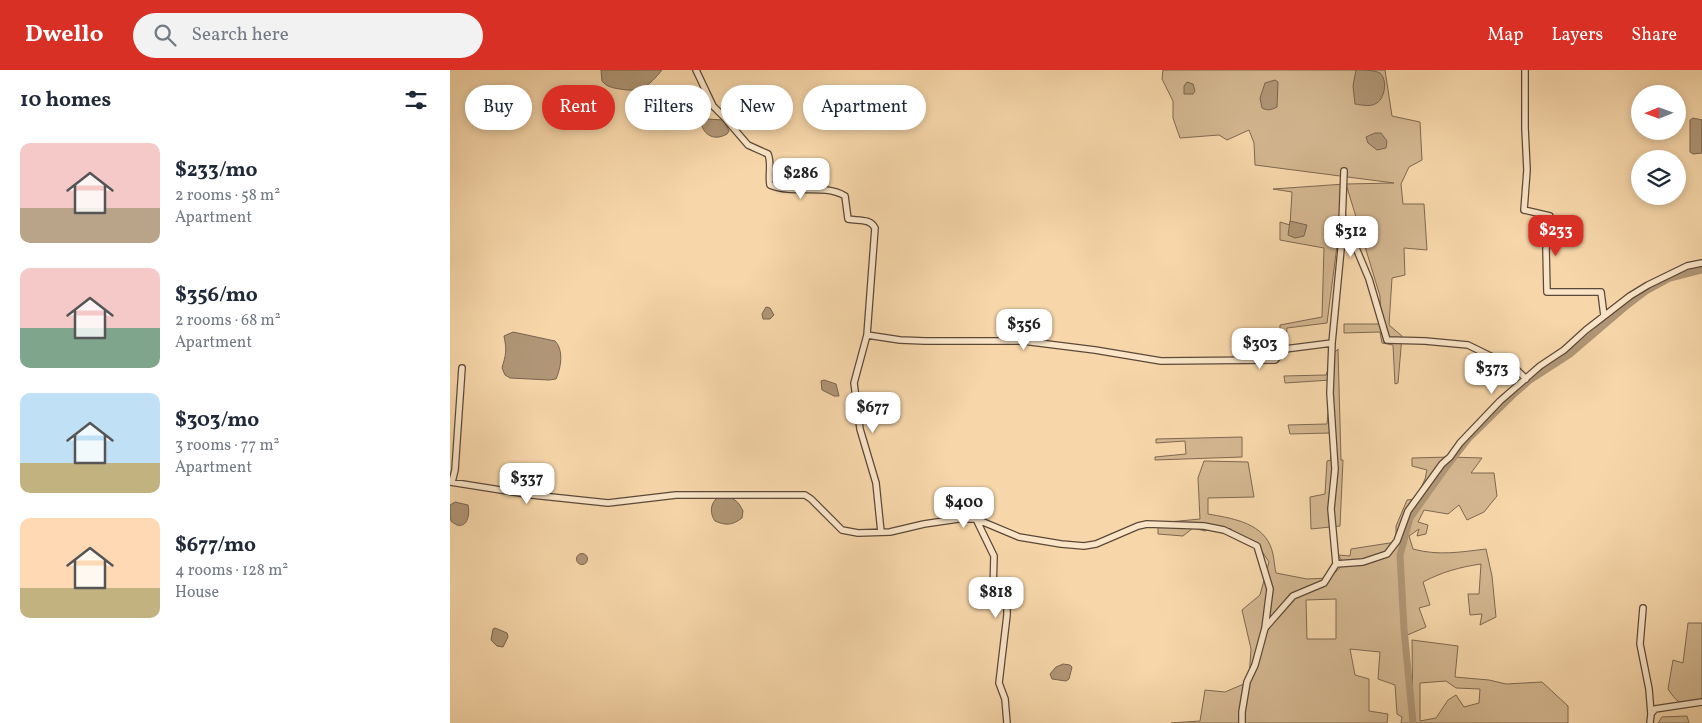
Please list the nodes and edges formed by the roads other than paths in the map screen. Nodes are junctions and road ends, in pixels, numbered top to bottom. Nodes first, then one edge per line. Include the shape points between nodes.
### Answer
1 (696, 70) edge
2 (1525, 70) edge
3 (1344, 171) dead end
4 (1342, 215) junction
5 (1702, 263) edge
6 (1604, 316) junction
7 (867, 335) junction
8 (1332, 343) junction
9 (462, 368) dead end
10 (1526, 379) junction
11 (451, 482) edge
12 (976, 519) junction
13 (881, 532) junction
14 (1336, 564) junction
15 (1643, 608) dead end
16 (1265, 628) junction
17 (1702, 702) edge
18 (1651, 714) junction
19 (1007, 723) edge
20 (1242, 723) edge
21 (1650, 723) edge

1 - 7 street via 713,106 748,145 768,154 770,185 837,191 845,196 848,219 868,220 874,224
2 - 6 street via 1527,170 1524,210 1550,216 1547,292 1601,292
3 - 4 street
4 - 8 street
4 - 10 street via 1369,279 1387,340 1468,344 1515,368
5 - 6 street via 1687,266 1648,285
6 - 10 street
7 - 8 street via 925,341 1023,341 1161,361 1275,360 1285,349
7 - 13 street via 854,383 860,429 876,483
8 - 14 street via 1330,393 1335,469 1331,509
9 - 11 street via 455,470
10 - 14 street via 1500,401 1442,464 1408,511 1397,541 1387,554 1363,562
11 - 13 street via 608,504 676,494 805,495 842,530
12 - 13 street via 941,521
12 - 16 street via 1020,537 1084,546 1143,524 1204,526 1224,530 1257,546 1270,589
12 - 19 street via 994,556 993,592 1007,600 999,683 1005,699
14 - 16 street via 1324,584 1293,596
15 - 18 street via 1640,644
16 - 20 street via 1247,682
17 - 18 street via 1655,708
18 - 21 street

